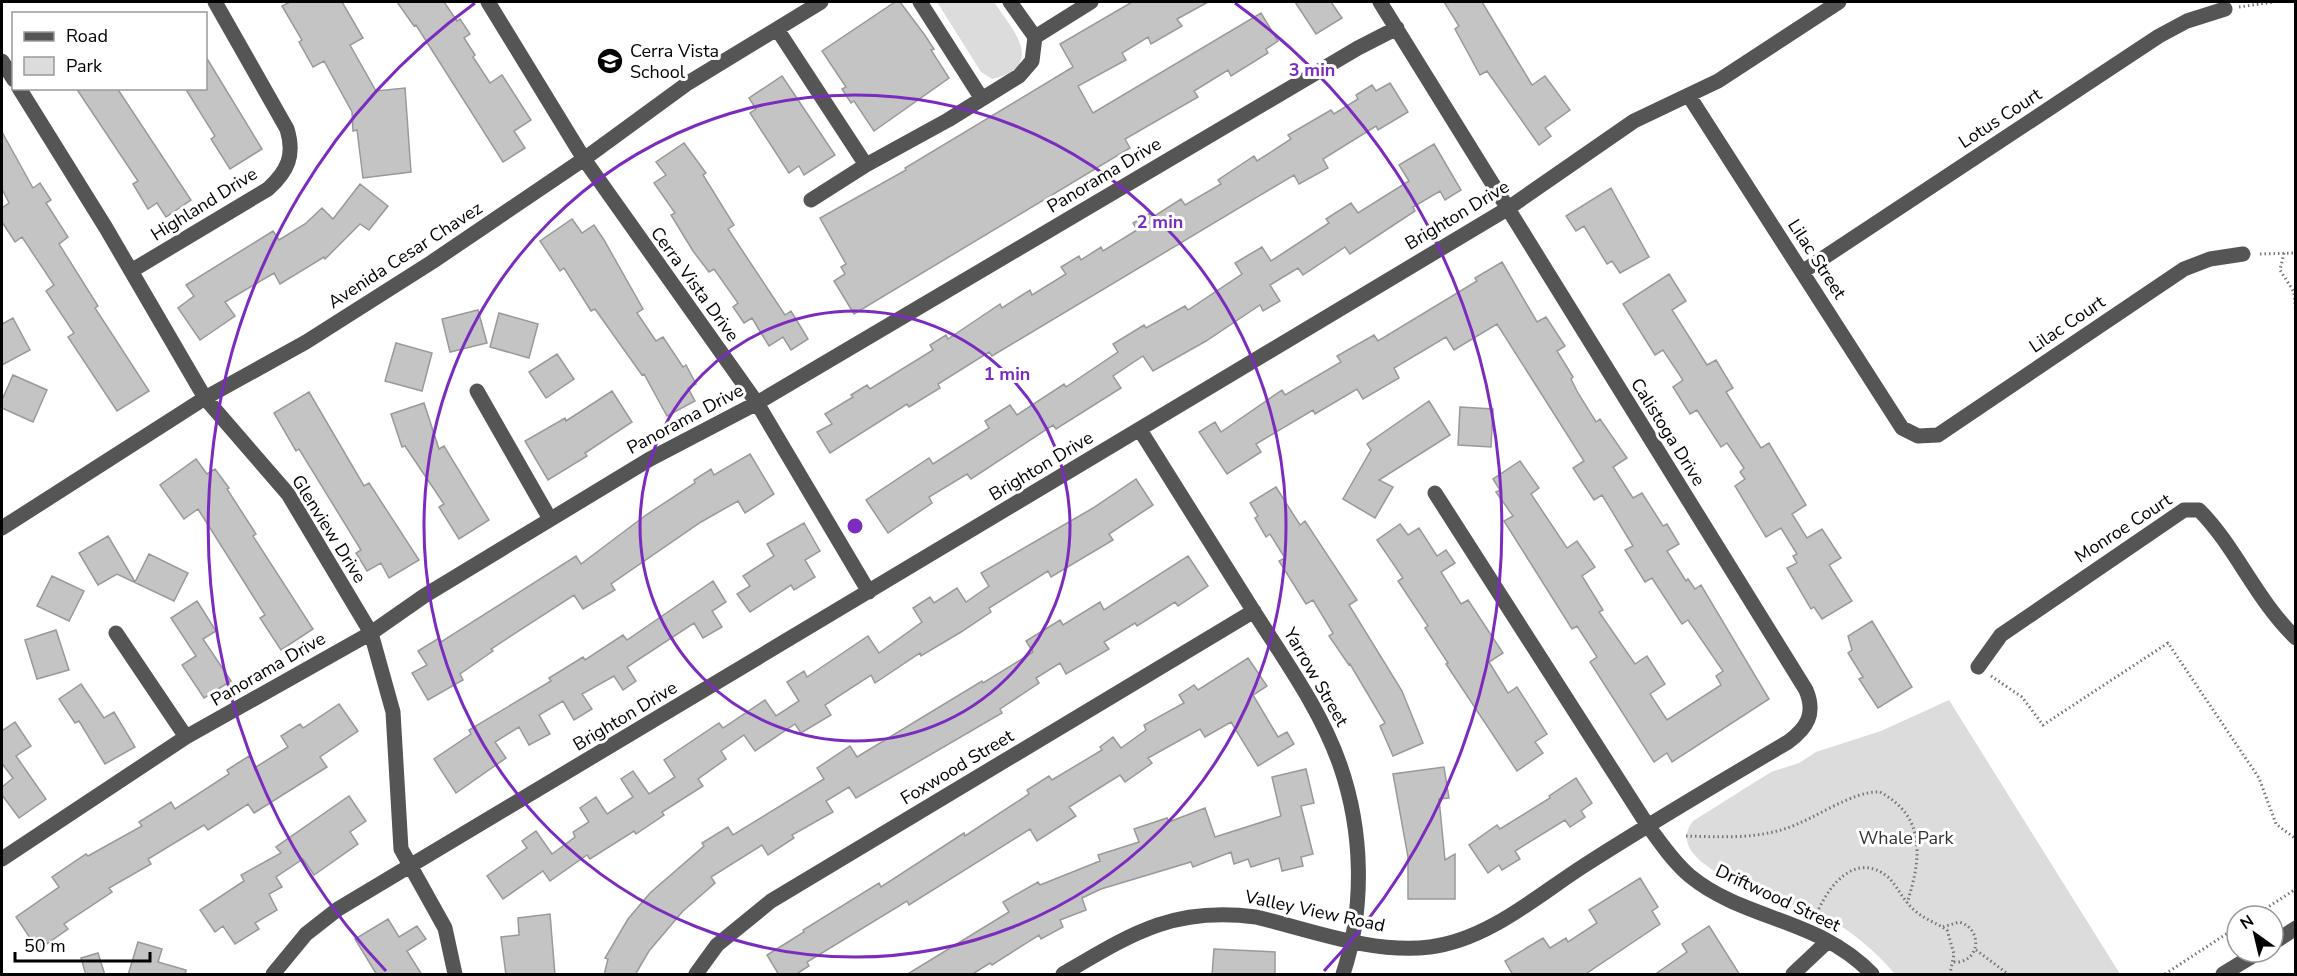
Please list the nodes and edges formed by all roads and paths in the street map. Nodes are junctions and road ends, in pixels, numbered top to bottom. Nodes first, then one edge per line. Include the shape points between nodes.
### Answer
1 (215, 2) edge
2 (488, 2) edge
3 (821, 2) edge
4 (920, 2) edge
5 (1010, 2) edge
6 (1091, 2) edge
7 (1380, 2) edge
8 (1839, 2) edge
9 (2274, 2) edge
10 (2225, 9) joint
11 (1397, 28) junction
12 (777, 29) junction
13 (1035, 37) junction
14 (2, 61) edge
15 (12, 77) edge
16 (20, 90) edge
17 (1689, 96) junction
18 (982, 99) junction
19 (584, 159) junction
20 (866, 165) junction
21 (812, 200) dead end
22 (1507, 209) junction
23 (2284, 253) junction
24 (2295, 253) edge
25 (2243, 254) joint
26 (131, 271) junction
27 (1802, 272) junction
28 (2295, 315) edge
29 (477, 391) dead end
30 (204, 398) junction
31 (757, 403) junction
32 (1140, 430) junction
33 (1918, 436) joint
34 (1435, 493) dead end
35 (550, 519) junction
36 (2, 528) edge
37 (869, 592) junction
38 (1254, 611) junction
39 (116, 633) dead end
40 (371, 633) junction
41 (2295, 638) edge
42 (1978, 667) joint
43 (186, 738) junction
44 (1648, 826) junction
45 (1686, 836) dead end
46 (2295, 839) edge
47 (2, 859) edge
48 (410, 867) junction
49 (2295, 889) edge
50 (1907, 903) junction
51 (2272, 904) edge
52 (1817, 913) dead end
53 (1943, 927) junction
54 (2225, 935) edge
55 (1352, 941) junction
56 (1828, 941) junction
57 (1975, 950) dead end
58 (1953, 962) junction
59 (2240, 964) edge
60 (273, 975) edge
61 (455, 975) edge
62 (696, 975) edge
63 (1063, 975) edge
64 (1343, 975) edge
65 (1793, 975) edge
66 (1872, 975) edge
67 (1950, 975) edge
68 (2008, 975) edge
69 (2165, 975) edge
70 (2223, 975) edge

1 - 26 street, Highland Drive via 287,129 291,159 285,172 268,189
2 - 19 street, Cerra Vista Drive
3 - 12 street, Avenida Cesar Chavez
4 - 18 street
5 - 13 street
6 - 13 street
7 - 11 street, Calistoga Drive
8 - 17 street, Brighton Drive
9 - 10 path
10 - 27 street, Lotus Court via 2187,21 2159,36
11 - 22 street, Calistoga Drive
11 - 31 street, Panorama Drive
12 - 19 street, Avenida Cesar Chavez via 688,83
12 - 20 street
13 - 18 street via 1032,61 1019,76
14 - 15 street
16 - 26 street, Glenview Drive
17 - 22 street, Brighton Drive via 1634,121
17 - 27 street, Lilac Street
18 - 20 street
19 - 30 street, Avenida Cesar Chavez via 306,342
19 - 31 street, Cerra Vista Drive
20 - 21 street
22 - 32 street, Brighton Drive
22 - 44 street, Calistoga Drive via 1810,698 1808,722 1798,734
23 - 24 path
23 - 25 path
23 - 28 path via 2280,270 2294,291
25 - 33 street, Lilac Court via 2184,268 1938,435
26 - 30 street, Glenview Drive
27 - 33 street, Lilac Street via 1902,428
29 - 35 street
30 - 36 street, Avenida Cesar Chavez
30 - 40 street, Glenview Drive via 288,494
31 - 35 street, Panorama Drive via 650,459
31 - 37 street, Cerra Vista Drive
32 - 37 street, Brighton Drive
32 - 38 street, Yarrow Street
34 - 44 street, Driftwood Street
35 - 40 street, Panorama Drive
37 - 48 street, Brighton Drive
38 - 55 street, Yarrow Street via 1293,670 1340,764 1357,838 1358,896
38 - 62 street, Foxwood Street via 771,901 717,945
39 - 43 street
40 - 43 street, Panorama Drive
40 - 48 street, Glenview Drive via 393,712 401,849
41 - 42 street, Monroe Court via 2259,595 2211,521 2199,510 2184,510 2001,635
42 - 46 path via 2022,698 2043,725 2168,643 2259,778 2276,824
43 - 47 street, Panorama Drive
44 - 55 street, Valley View Road via 1496,923 1458,940 1411,948
44 - 56 street, Driftwood Street via 1677,864 1703,886
45 - 50 path via 1730,837 1776,831 1820,815 1857,795 1880,792 1907,817 1918,843 1916,876
48 - 60 street, Brighton Drive via 338,909 306,934
48 - 61 street, Glenview Drive via 445,928
49 - 51 path
50 - 52 path via 1883,874 1860,870 1836,880
50 - 53 path
53 - 58 path via 1952,940
53 - 58 path via 1953,922 1966,924 1977,939 1971,957
54 - 69 path
55 - 63 street, Valley View Road via 1256,917 1193,915 1142,930
55 - 64 street, Yarrow Street
56 - 65 street
56 - 66 street, Driftwood Street
57 - 68 path
58 - 67 path
59 - 70 street

